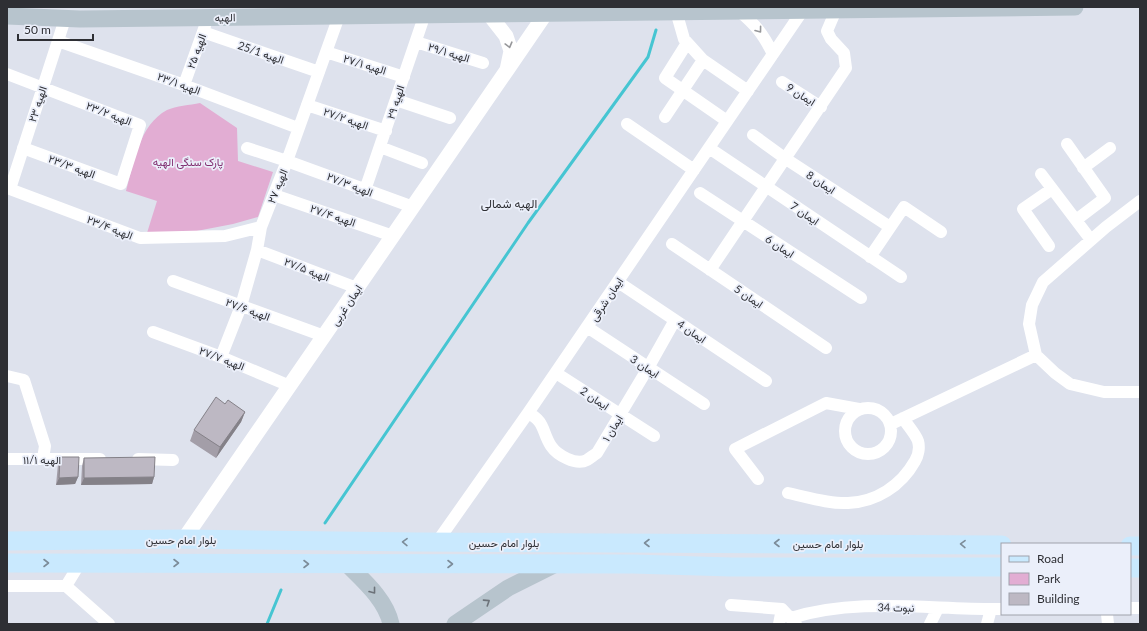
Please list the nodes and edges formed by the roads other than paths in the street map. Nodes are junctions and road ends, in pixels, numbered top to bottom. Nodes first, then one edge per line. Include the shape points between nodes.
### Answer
1 (1075, 7) edge
2 (888, 8) edge
3 (803, 10) junction
4 (836, 10) junction
5 (676, 11) junction
6 (739, 11) junction
7 (16, 13) edge
8 (488, 13) junction
9 (546, 13) junction
10 (425, 14) junction
11 (339, 16) junction
12 (65, 19) junction
13 (205, 25) junction
14 (58, 41) junction
15 (416, 42) junction
16 (687, 43) junction
17 (326, 52) junction
18 (773, 54) junction
19 (703, 60) junction
20 (483, 63) dead end
21 (507, 70) junction
22 (319, 72) junction
23 (7, 74) edge
24 (404, 76) junction
25 (782, 82) dead end
26 (184, 85) junction
27 (43, 87) junction
28 (684, 91) junction
29 (748, 91) junction
30 (396, 100) junction
31 (307, 105) junction
32 (821, 107) junction
33 (665, 117) dead end
34 (450, 118) dead end
35 (727, 121) junction
36 (627, 124) dead end
37 (298, 128) junction
38 (386, 131) junction
39 (754, 135) dead end
40 (1067, 144) dead end
41 (380, 147) junction
42 (23, 148) junction
43 (247, 148) dead end
44 (709, 148) junction
45 (1110, 148) dead end
46 (786, 159) junction
47 (287, 161) junction
48 (422, 162) dead end
49 (1083, 168) junction
50 (694, 170) junction
51 (1041, 174) dead end
52 (121, 184) joint
53 (8, 188) edge
54 (767, 188) junction
55 (1052, 189) junction
56 (365, 190) junction
57 (700, 193) dead end
58 (274, 195) junction
59 (1140, 201) edge
60 (413, 207) junction
61 (1076, 220) junction
62 (743, 222) junction
63 (261, 227) junction
64 (890, 227) junction
65 (941, 232) dead end
66 (393, 236) junction
67 (1091, 240) junction
68 (672, 244) dead end
69 (1049, 246) dead end
70 (257, 250) junction
71 (870, 257) junction
72 (710, 270) junction
73 (901, 277) dead end
74 (173, 281) dead end
75 (618, 282) junction
76 (357, 288) junction
77 (861, 298) dead end
78 (241, 306) junction
79 (675, 320) junction
80 (587, 327) junction
81 (153, 332) dead end
82 (324, 336) junction
83 (826, 348) dead end
84 (1036, 356) junction
85 (221, 357) junction
86 (648, 368) junction
87 (556, 373) junction
88 (7, 376) edge
89 (766, 381) dead end
90 (290, 386) junction
91 (1140, 392) edge
92 (704, 404) dead end
93 (859, 409) junction
94 (528, 414) junction
95 (620, 415) junction
96 (903, 418) junction
97 (891, 424) junction
98 (654, 436) dead end
99 (7, 459) edge
100 (43, 459) junction
101 (173, 460) dead end
102 (758, 479) dead end
103 (788, 492) dead end
104 (184, 539) junction
105 (7, 541) edge
106 (437, 542) junction
107 (1001, 544) edge
108 (7, 563) edge
109 (80, 563) junction
110 (347, 564) junction
111 (556, 564) junction
112 (1001, 567) edge
113 (7, 586) edge
114 (66, 586) junction
115 (731, 605) dead end
116 (938, 608) junction
117 (782, 609) junction
118 (996, 609) edge
119 (793, 621) edge
120 (109, 624) edge
121 (390, 624) edge
122 (455, 624) edge
123 (779, 624) edge
124 (930, 624) edge
125 (987, 624) edge

1 - 2 main road, الهیه
2 - 4 main road, الهیه
3 - 4 main road, الهیه
3 - 6 main road, الهیه
3 - 18 street, ایمان شرقی
4 - 32 street via 827,31 844,53 846,68
5 - 6 main road, الهیه
5 - 9 main road, الهیه
5 - 16 street
6 -> 18 street via 756,25
7 - 12 main road, الهیه
8 - 9 main road, الهیه
8 - 10 main road, الهیه
8 -> 21 street via 506,36 511,51
9 - 21 street, ایمان غربی
10 - 11 main road, الهیه
10 - 15 street, الهیه ۲۹
11 - 13 main road, الهیه
11 - 17 street, الهیه ۲۷
12 - 13 main road, الهیه
12 - 14 street, الهیه ۲۳
13 - 22 street, الهیه 25/1
13 - 26 street, الهیه ۲۵
14 - 26 street, الهیه ۲۳/۱
14 - 27 street, الهیه ۲۳
15 - 20 street, الهیه ۲۹/۱
15 - 24 street, الهیه ۲۹
16 - 19 street
16 - 28 street via 665,78
17 - 22 street, الهیه ۲۷
17 - 24 street, الهیه ۲۷/۱
18 - 29 street, ایمان شرقی
19 - 28 street
19 - 29 street
21 - 60 street, ایمان غربی
22 - 31 street, الهیه ۲۷
23 - 27 street
24 - 30 street, الهیه ۲۹
25 - 32 street, ایمان 9
26 - 37 street, الهیه ۲۳/۱
27 - 42 street, الهیه ۲۳
27 - 52 street, الهیه ۲۳/۲ via 140,125
28 - 33 street
28 - 35 street
29 - 35 street, ایمان شرقی
30 - 34 street
30 - 38 street, الهیه ۲۹
31 - 37 street, الهیه ۲۷
31 - 38 street, الهیه ۲۷/۲
32 - 46 street
35 - 44 street, ایمان شرقی
36 - 50 street
37 - 47 street, الهیه ۲۷
38 - 41 street, الهیه ۲۹
39 - 46 street, ایمان 8
40 - 49 street
41 - 48 street
41 - 56 street, الهیه ۲۹
42 - 52 street, الهیه ۲۳/۳
42 - 53 street, الهیه ۲۳
43 - 47 street, الهیه ۲۷/۳
44 - 50 street, ایمان شرقی
44 - 54 street, ایمان 7
45 - 49 street
46 - 54 street
46 - 64 street, ایمان 8
47 - 56 street, الهیه ۲۷/۳
47 - 58 street, الهیه ۲۷
49 - 61 street via 1104,198
50 - 75 street, ایمان شرقی
51 - 55 street
53 - 63 street, الهیه ۲۳/۴ via 140,238 225,236
54 - 62 street
54 - 71 street, ایمان 7
55 - 61 street
55 - 69 street via 1023,209
56 - 60 street, الهیه ۲۷/۳
57 - 62 street, ایمان 6
58 - 63 street, الهیه ۲۷
58 - 66 street, الهیه ۲۷/۴
59 - 67 street
60 - 66 street, ایمان غربی
61 - 67 street
62 - 72 street
62 - 77 street, ایمان 6
63 - 70 street, الهیه ۲۷
64 - 65 street via 904,207
64 - 71 street
66 - 76 street, ایمان غربی
67 - 84 street via 1043,282 1032,305 1029,324
68 - 72 street, ایمان 5
70 - 76 street, الهیه ۲۷/۵
70 - 78 street, الهیه ۲۷
71 - 73 street, ایمان 7
72 - 83 street, ایمان 5
74 - 78 street, الهیه ۲۷/۶
75 - 79 street, ایمان 4
75 - 80 street, ایمان شرقی
76 - 82 street, ایمان غربی
78 - 82 street, الهیه ۲۷/۶
78 - 85 street, الهیه ۲۷
79 - 86 street, ایمان ۱
79 - 89 street, ایمان 4
80 - 86 street, ایمان 3
80 - 87 street, ایمان شرقی
81 - 85 street, الهیه ۲۷/۷
82 - 90 street, ایمان غربی
84 - 91 street via 1070,384 1104,392
84 - 96 street
85 - 90 street, الهیه ۲۷/۷
86 - 92 street, ایمان 3
86 - 95 street, ایمان ۱
87 - 94 street, ایمان شرقی
87 - 95 street, ایمان 2
88 - 100 street via 24,380 44,446
90 - 104 street, ایمان غربی
93 - 97 street via 874,408 882,412
93 - 97 street via 852,413 845,427 848,442 859,452 874,454 881,451 890,439
93 - 102 street via 826,403 735,449
94 - 95 street, ایمان ۱ via 537,417 551,447 564,457 576,461 586,461 597,453
94 - 106 street, ایمان شرقی
95 - 98 street, ایمان 2
96 - 97 street
96 - 103 street via 918,441 919,451 911,467 890,490 869,500 847,504
99 - 100 street, الهیه ۱۱/۱
100 - 101 street, الهیه ۱۱/۱
104 - 105 main road, بلوار امام حسین
106 -> 104 main road, بلوار امام حسین
107 -> 106 main road, بلوار امام حسین
108 -> 109 main road, بلوار امام حسین
109 -> 110 main road, بلوار امام حسین
109 - 114 street
110 -> 111 main road, بلوار امام حسین
110 -> 121 main road via 384,606
111 - 112 main road, بلوار امام حسین
122 -> 111 main road via 508,588
113 - 114 street
114 - 120 street
115 - 117 street
116 - 118 street, نبوت 34
116 - 119 street, نبوت 34 via 834,608
116 - 124 street
117 - 119 street
117 - 123 street
118 - 125 street

